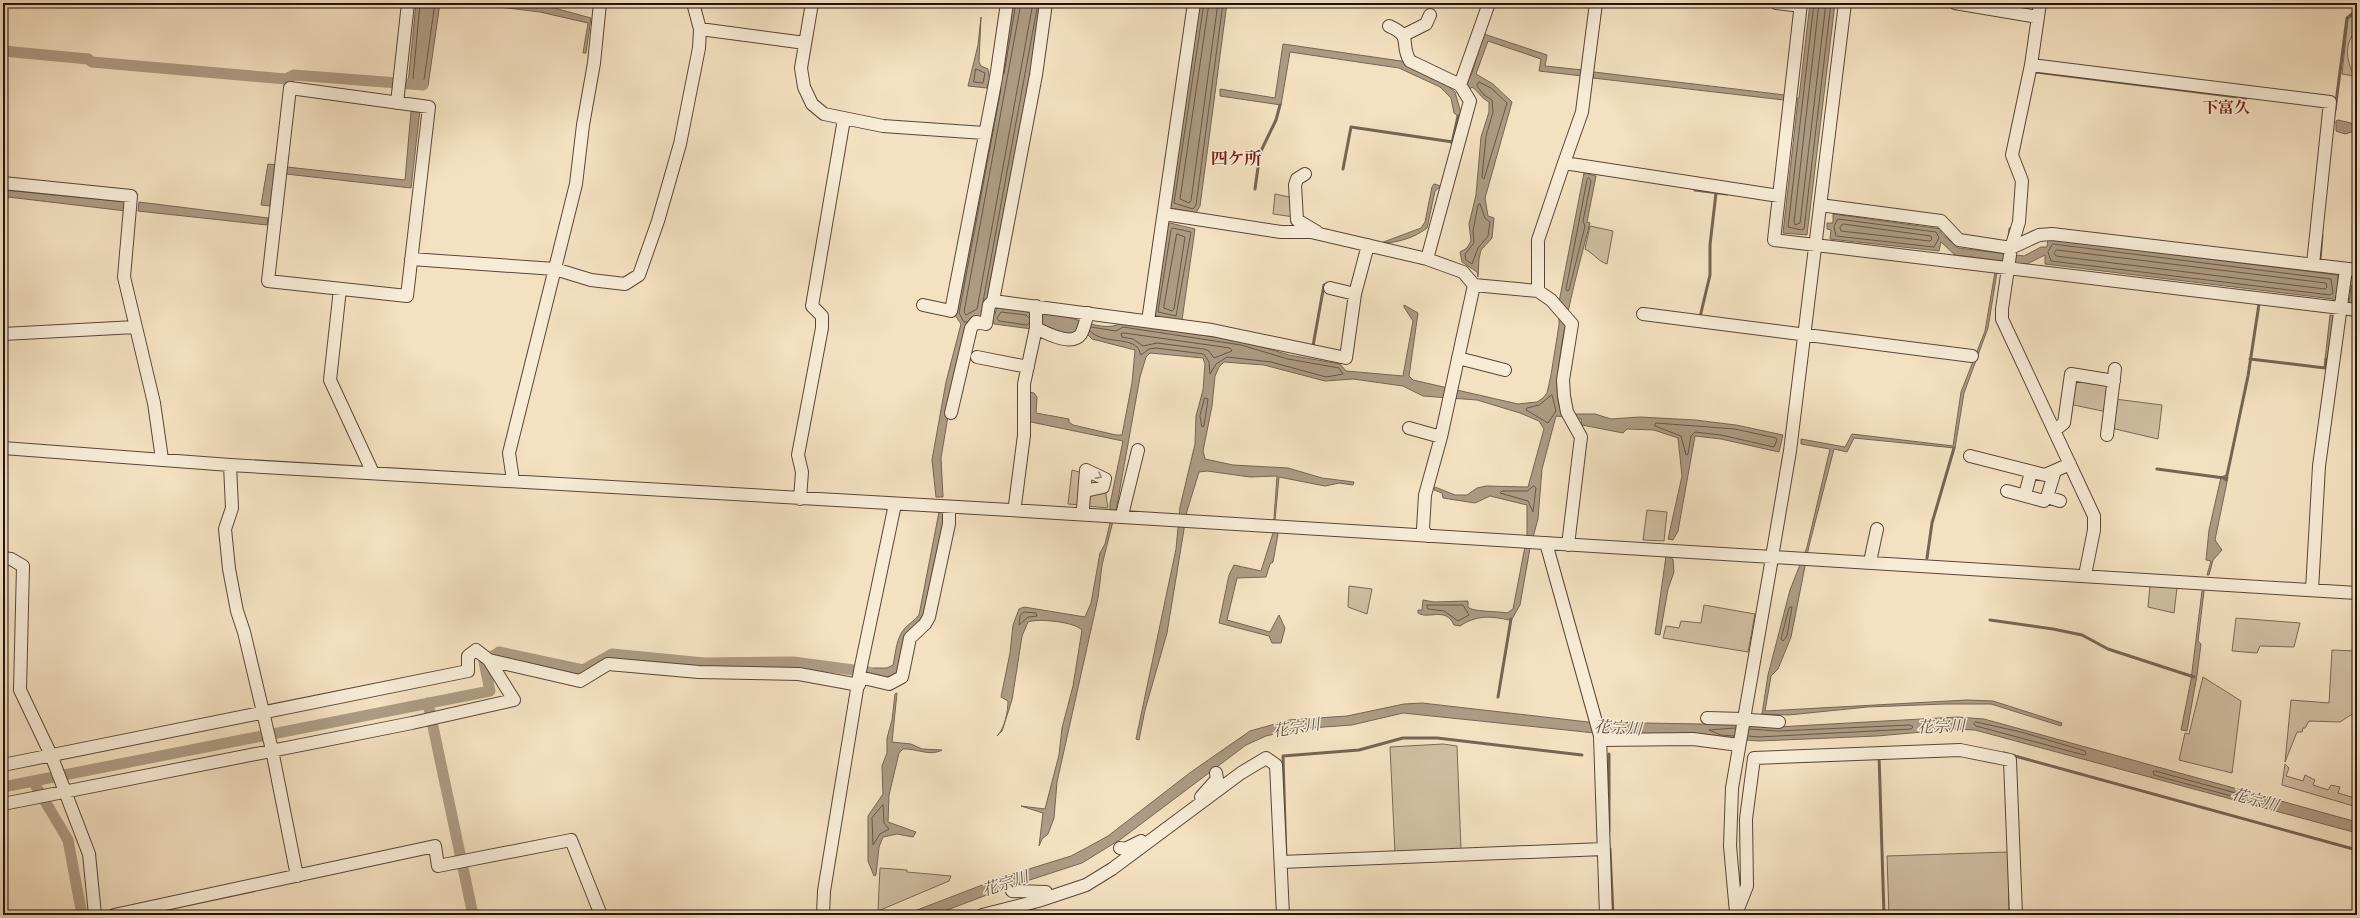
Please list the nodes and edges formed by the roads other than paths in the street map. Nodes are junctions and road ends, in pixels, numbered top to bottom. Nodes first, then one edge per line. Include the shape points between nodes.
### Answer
1 (408, 3) edge
2 (600, 3) edge
3 (693, 3) edge
4 (812, 3) edge
5 (1007, 3) edge
6 (1046, 3) edge
7 (1194, 3) edge
8 (1489, 3) edge
9 (1596, 3) edge
10 (1776, 3) edge
11 (1845, 3) edge
12 (1955, 3) edge
13 (2040, 3) edge
14 (1801, 4) edge
15 (1430, 15) dead end
16 (2038, 17) junction
17 (1389, 26) dead end
18 (700, 30) junction
19 (1404, 35) junction
20 (805, 43) junction
21 (2031, 65) junction
22 (1460, 85) junction
23 (397, 102) junction
24 (844, 119) junction
25 (984, 133) junction
26 (1564, 164) junction
27 (1305, 174) dead end
28 (3, 183) edge
29 (1779, 196) junction
30 (1820, 205) junction
31 (1164, 214) junction
32 (1324, 235) junction
33 (1815, 244) junction
34 (1368, 245) junction
35 (2011, 248) junction
36 (411, 259) junction
37 (1428, 259) junction
38 (2313, 264) junction
39 (2009, 268) junction
40 (555, 269) junction
41 (2352, 270) edge
42 (1474, 285) junction
43 (1330, 288) dead end
44 (340, 290) junction
45 (1538, 291) junction
46 (1355, 294) junction
47 (993, 300) junction
48 (923, 305) dead end
49 (1036, 306) junction
50 (2341, 308) junction
51 (2357, 310) edge
52 (1088, 313) junction
53 (1643, 314) dead end
54 (1148, 321) junction
55 (136, 327) junction
56 (1036, 328) junction
57 (3, 334) edge
58 (1804, 335) junction
59 (1972, 356) dead end
60 (977, 357) dead end
61 (1458, 358) junction
62 (1028, 367) junction
63 (1505, 370) dead end
64 (951, 413) dead end
65 (1409, 428) dead end
66 (2055, 430) junction
67 (2107, 435) dead end
68 (1441, 437) junction
69 (3, 448) edge
70 (1138, 450) dead end
71 (1970, 456) dead end
72 (162, 459) junction
73 (230, 464) junction
74 (2070, 464) junction
75 (2055, 471) junction
76 (2031, 472) junction
77 (373, 473) junction
78 (513, 480) junction
79 (1085, 491) dead end
80 (2007, 491) dead end
81 (2025, 495) junction
82 (800, 498) junction
83 (2044, 500) dead end
84 (2060, 501) dead end
85 (895, 504) junction
86 (1015, 505) dead end
87 (949, 507) junction
88 (1123, 511) dead end
89 (1083, 514) junction
90 (1877, 529) dead end
91 (1427, 536) junction
92 (1546, 543) junction
93 (1568, 545) junction
94 (1773, 554) junction
95 (1871, 557) dead end
96 (3, 558) edge
97 (2085, 575) junction
98 (2312, 590) junction
99 (2357, 593) edge
100 (489, 660) junction
101 (859, 681) junction
102 (263, 713) junction
103 (1707, 718) dead end
104 (1745, 720) junction
105 (1779, 722) dead end
106 (1600, 738) junction
107 (1739, 744) junction
108 (272, 750) junction
109 (52, 755) junction
110 (3, 765) edge
111 (1216, 773) dead end
112 (65, 792) junction
113 (1201, 803) junction
114 (3, 804) edge
115 (1156, 837) junction
116 (1120, 848) dead end
117 (1604, 849) junction
118 (1281, 862) junction
119 (297, 876) junction
120 (1012, 891) dead end
121 (1046, 892) dead end
122 (95, 915) edge
123 (114, 915) edge
124 (600, 915) edge
125 (823, 915) edge
126 (982, 915) edge
127 (1283, 915) edge
128 (1606, 915) edge
129 (1736, 915) edge
130 (2016, 915) edge

1 - 23 street
2 - 40 street via 576,184
3 - 18 street
4 - 20 street
5 - 25 street via 996,78
6 - 47 street via 1036,75
7 - 31 street
8 - 22 street
9 - 26 street via 1582,112
10 - 14 street
11 - 30 street
12 - 16 street
13 - 16 street
14 - 29 street
15 - 19 street via 1426,24
16 - 21 street
17 - 19 street
18 - 20 street
18 - 40 street via 680,144 658,221 639,275 626,284 591,280
19 - 22 street via 1406,54 1410,61
20 - 24 street via 801,68 804,87 812,104 824,114
21 - 35 street via 2012,155 2022,181 2019,222
21 - 38 street via 2330,102
22 - 37 street via 1470,101
23 - 36 street via 429,106
23 - 44 street via 290,88 268,281
24 - 25 street via 883,126
24 - 82 street via 812,306 822,316 822,328 798,455 802,472
25 - 48 street via 951,311
26 - 29 street
26 - 45 street via 1538,240
27 - 32 street via 1297,179 1295,185 1297,220
28 - 55 street via 131,196 124,277
29 - 33 street via 1774,240
30 - 33 street
30 - 35 street via 1942,221 1959,240
31 - 32 street via 1281,232 1311,232
31 - 54 street
32 - 34 street
33 - 39 street
33 - 58 street
34 - 37 street
34 - 46 street
35 - 38 street via 2039,235 2052,234
35 - 39 street
36 - 40 street
36 - 44 street via 407,296
37 - 42 street via 1463,272
38 - 41 street
39 - 50 street
39 - 66 street via 2001,303 2002,319
40 - 78 street via 509,453
41 - 50 street
42 - 45 street
42 - 61 street
43 - 46 street
44 - 77 street via 330,380
45 - 93 street via 1551,300 1572,324 1564,396 1567,412 1581,437
46 - 54 street via 1346,358 1212,330
47 - 49 street
47 - 64 street via 989,305 986,324 976,322 971,328
49 - 52 street
49 - 56 street
50 - 51 street
50 - 98 street via 2319,466
52 - 54 street
52 - 56 street via 1080,335 1076,338 1059,339
53 - 58 street
55 - 57 street
55 - 72 street via 154,403
56 - 62 street
58 - 59 street
58 - 94 street via 1790,451
60 - 62 street
61 - 63 street
61 - 68 street
62 - 86 street via 1024,384 1024,435
65 - 68 street
66 - 67 street via 2064,423 2071,374 2115,375
66 - 74 street
68 - 91 street via 1426,495 1422,528
69 - 72 street
70 - 88 street
71 - 76 street
72 - 73 street
73 - 77 street
73 - 102 street via 232,508 225,529 229,569 238,618 244,632
74 - 75 street
74 - 97 street via 2094,516 2094,530
75 - 76 street via 2045,475
75 - 84 street via 2047,497
76 - 81 street
77 - 78 street
78 - 82 street
79 - 89 street
80 - 81 street
81 - 83 street
82 - 85 street
85 - 87 street
85 - 101 street
87 - 89 street
87 - 101 street via 949,524 930,617 910,638 902,677 888,684
89 - 91 street
90 - 95 street
91 - 92 street
92 - 93 street
92 - 106 street
93 - 94 street
94 - 97 street
94 - 104 street
96 - 109 street via 11,559 23,566 20,690
97 - 98 street
98 - 99 street
100 - 101 street via 580,681 608,664 699,672 799,674
100 - 102 street via 476,650 468,656 468,671
100 - 108 street via 514,700
101 - 125 street via 824,891
102 - 108 street
102 - 109 street
103 - 104 street
104 - 105 street
104 - 107 street
106 - 107 street via 1693,739
106 - 117 street
107 - 129 street via 1730,818
108 - 112 street
108 - 119 street
109 - 110 street
109 - 112 street
111 - 113 street via 1216,779 1200,798
112 - 114 street
112 - 122 street via 89,854
113 - 115 street
113 - 118 street via 1266,758 1272,762 1276,765
115 - 116 street via 1125,849
115 - 126 street via 1112,869 1086,884 1038,901
117 - 118 street
117 - 128 street
118 - 127 street
119 - 123 street
119 - 124 street via 435,846 438,866 571,840
120 - 121 street
129 - 130 street via 1747,886 1746,819 1754,758 1960,750 2010,760

